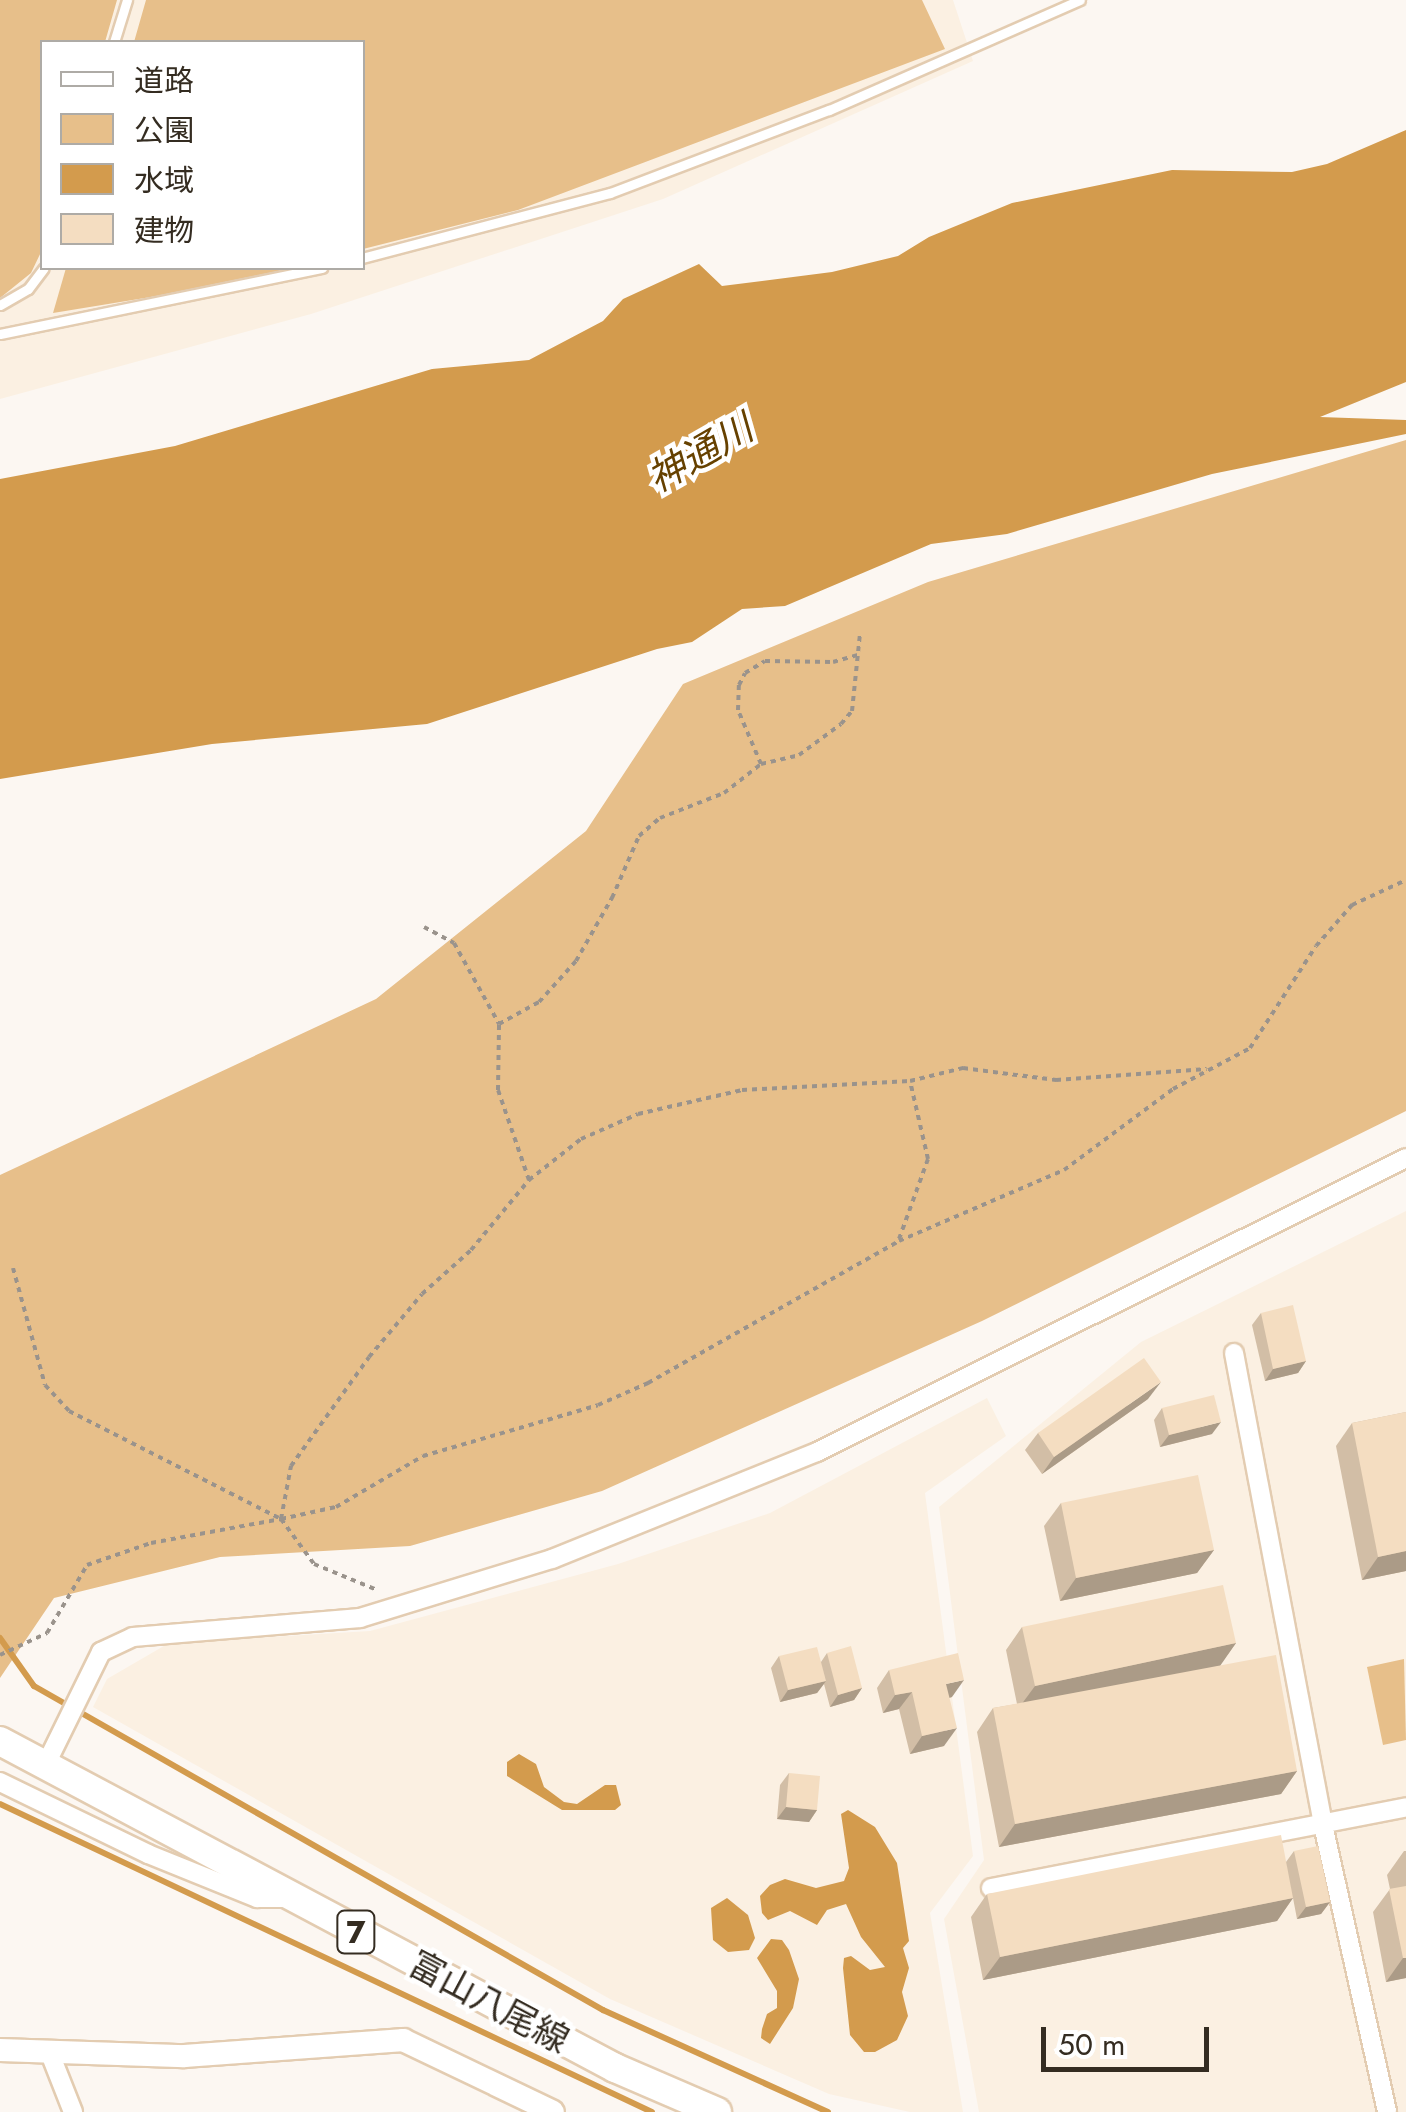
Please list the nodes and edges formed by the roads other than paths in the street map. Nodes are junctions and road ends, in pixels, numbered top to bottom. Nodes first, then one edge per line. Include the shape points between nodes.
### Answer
1 (127, 0) edge
2 (1080, 0) edge
3 (115, 40) edge
4 (365, 257) edge
5 (42, 270) edge
6 (312, 270) edge
7 (0, 305) edge
8 (0, 334) edge
9 (1406, 1158) edge
10 (1234, 1353) dead end
11 (0, 1742) edge
12 (46, 1764) junction
13 (0, 1782) edge
14 (1406, 1807) edge
15 (1323, 1825) junction
16 (991, 1888) dead end
17 (294, 1898) junction
18 (0, 2050) edge
19 (48, 2051) junction
20 (74, 2112) edge
21 (553, 2112) edge
22 (717, 2112) edge
23 (1387, 2112) edge

1 - 3 lane
2 - 4 lane via 829,110 610,193
5 - 7 lane via 28,289
6 - 8 lane
9 - 12 street via 817,1452 552,1559 360,1618 134,1637 100,1652
10 - 15 street
11 - 12 main road, 富山八尾線 / 7
12 - 17 main road, 富山八尾線 / 7
13 - 17 street via 257,1898
14 - 15 street
15 - 16 street
15 - 23 street
17 - 22 main road, 富山八尾線 / 7 via 616,2068
18 - 19 street
19 - 20 street
19 - 21 street via 185,2056 403,2040

